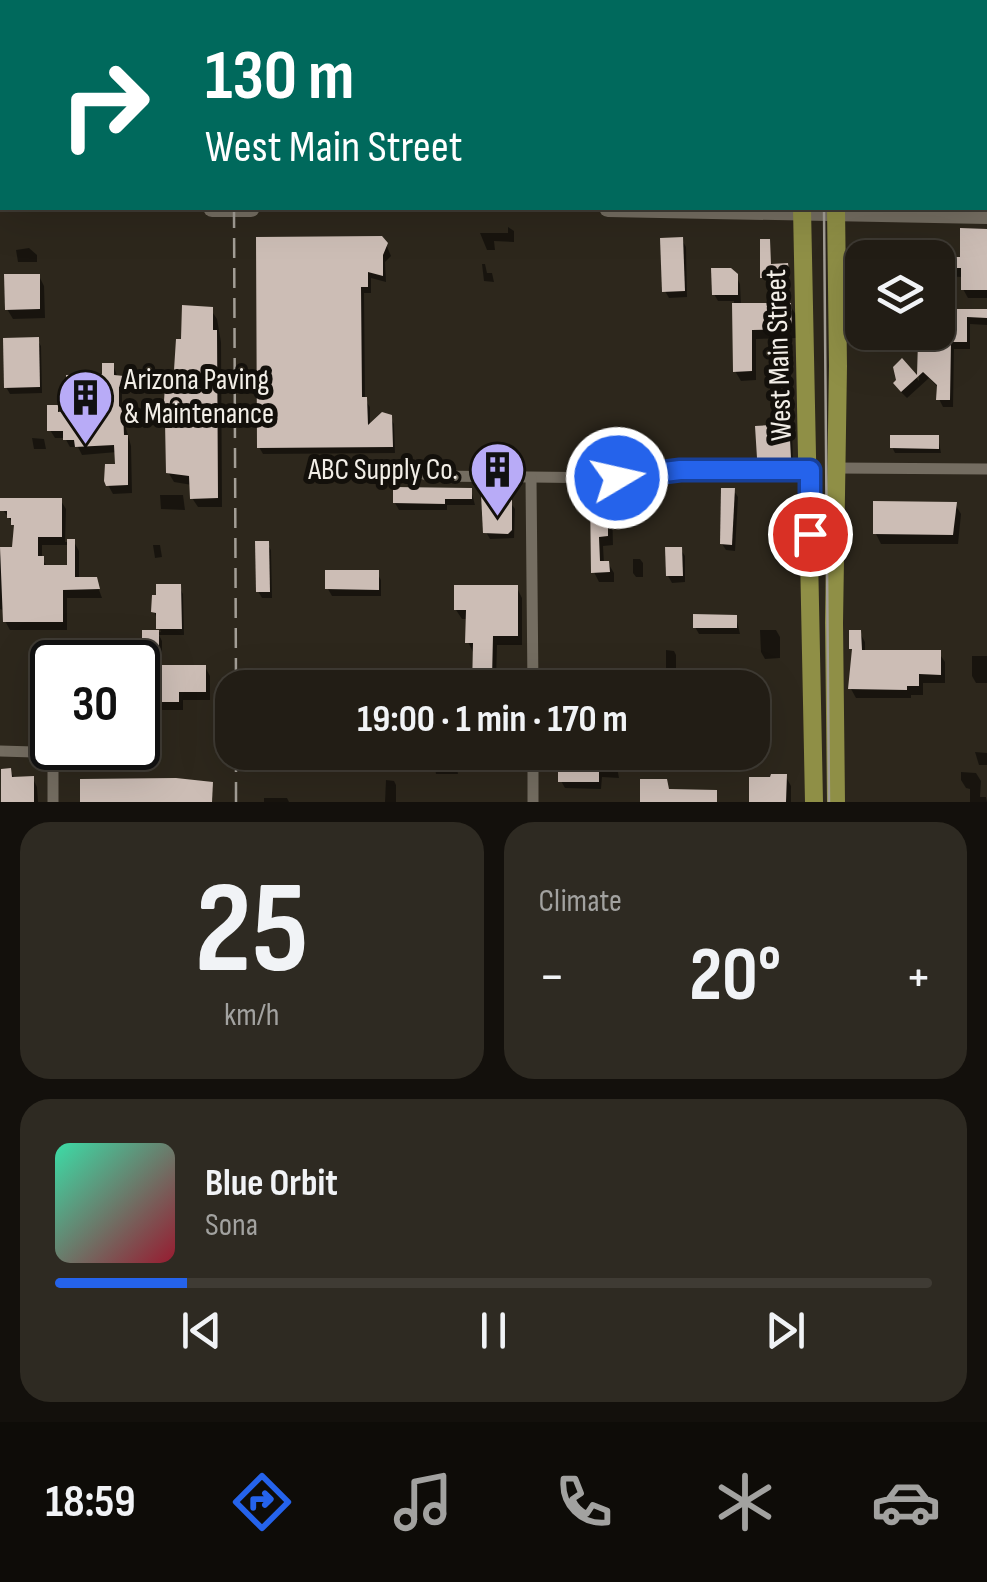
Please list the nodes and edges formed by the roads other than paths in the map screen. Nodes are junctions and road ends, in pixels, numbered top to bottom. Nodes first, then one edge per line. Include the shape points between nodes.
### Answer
1 (749, 210) edge
2 (819, 211) edge
3 (987, 215) edge
4 (837, 468) junction
5 (407, 469) dead end
6 (987, 469) edge
7 (810, 470) junction
8 (531, 478) junction
9 (532, 670) edge
10 (0, 752) edge
11 (534, 770) edge
12 (54, 802) edge
13 (533, 802) edge
14 (814, 802) edge
15 (836, 802) edge

1 - 2 main road
2 - 3 main road
2 - 4 main road, West Main Street
2 - 7 main road, West Main Street
4 - 6 street
4 - 15 main road, West Main Street
5 - 8 street via 430,476
7 - 8 street
7 - 14 main road, West Main Street
8 - 9 street
10 - 12 street via 47,757
11 - 13 street

